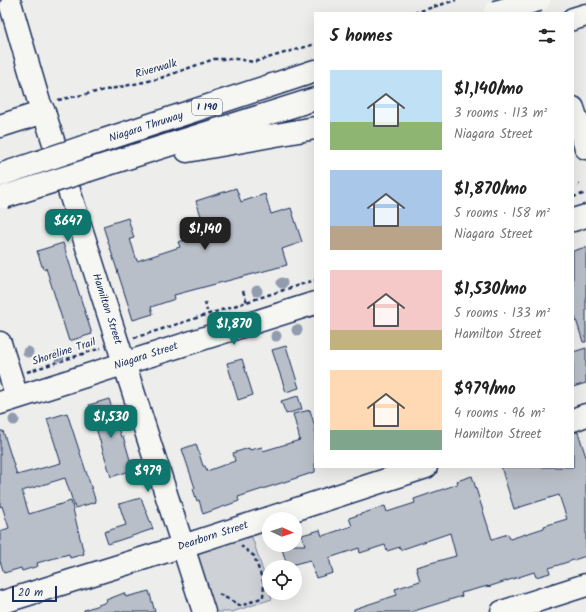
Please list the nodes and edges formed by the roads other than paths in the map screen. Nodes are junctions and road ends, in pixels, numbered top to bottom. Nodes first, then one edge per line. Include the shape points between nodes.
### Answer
1 (539, 0) edge
2 (11, 6) dead end
3 (497, 12) edge
4 (542, 12) edge
5 (586, 15) edge
6 (574, 19) edge
7 (314, 71) edge
8 (314, 99) edge
9 (42, 107) junction
10 (574, 111) edge
11 (0, 126) edge
12 (314, 128) edge
13 (586, 148) edge
14 (115, 162) junction
15 (0, 175) edge
16 (2, 197) edge
17 (586, 216) edge
18 (574, 220) edge
19 (314, 303) edge
20 (0, 343) edge
21 (124, 363) junction
22 (9, 400) edge
23 (586, 415) edge
24 (574, 420) edge
25 (423, 468) edge
26 (183, 546) junction
27 (586, 585) edge
28 (0, 603) edge
29 (204, 612) edge
30 (502, 612) edge

1 - 3 main road, bridge
1 - 4 main road
2 - 9 main road, Hamilton Street
5 - 6 main road
7 - 15 main road, Niagara Thruway / I 190, bridge
8 - 14 main road, I 190
9 - 11 main road
9 - 21 main road, Hamilton Street
10 - 13 main road
12 - 14 main road
14 - 16 main road, I 190, bridge
17 - 18 main road
19 - 21 main road, Niagara Street
20 - 22 main road via 11,377
21 - 22 main road, Niagara Street
21 - 26 main road, Hamilton Street
23 - 24 main road
25 - 26 main road, Dearborn Street
26 - 28 main road, Dearborn Street
26 - 29 main road, Hamilton Street
27 - 30 main road

